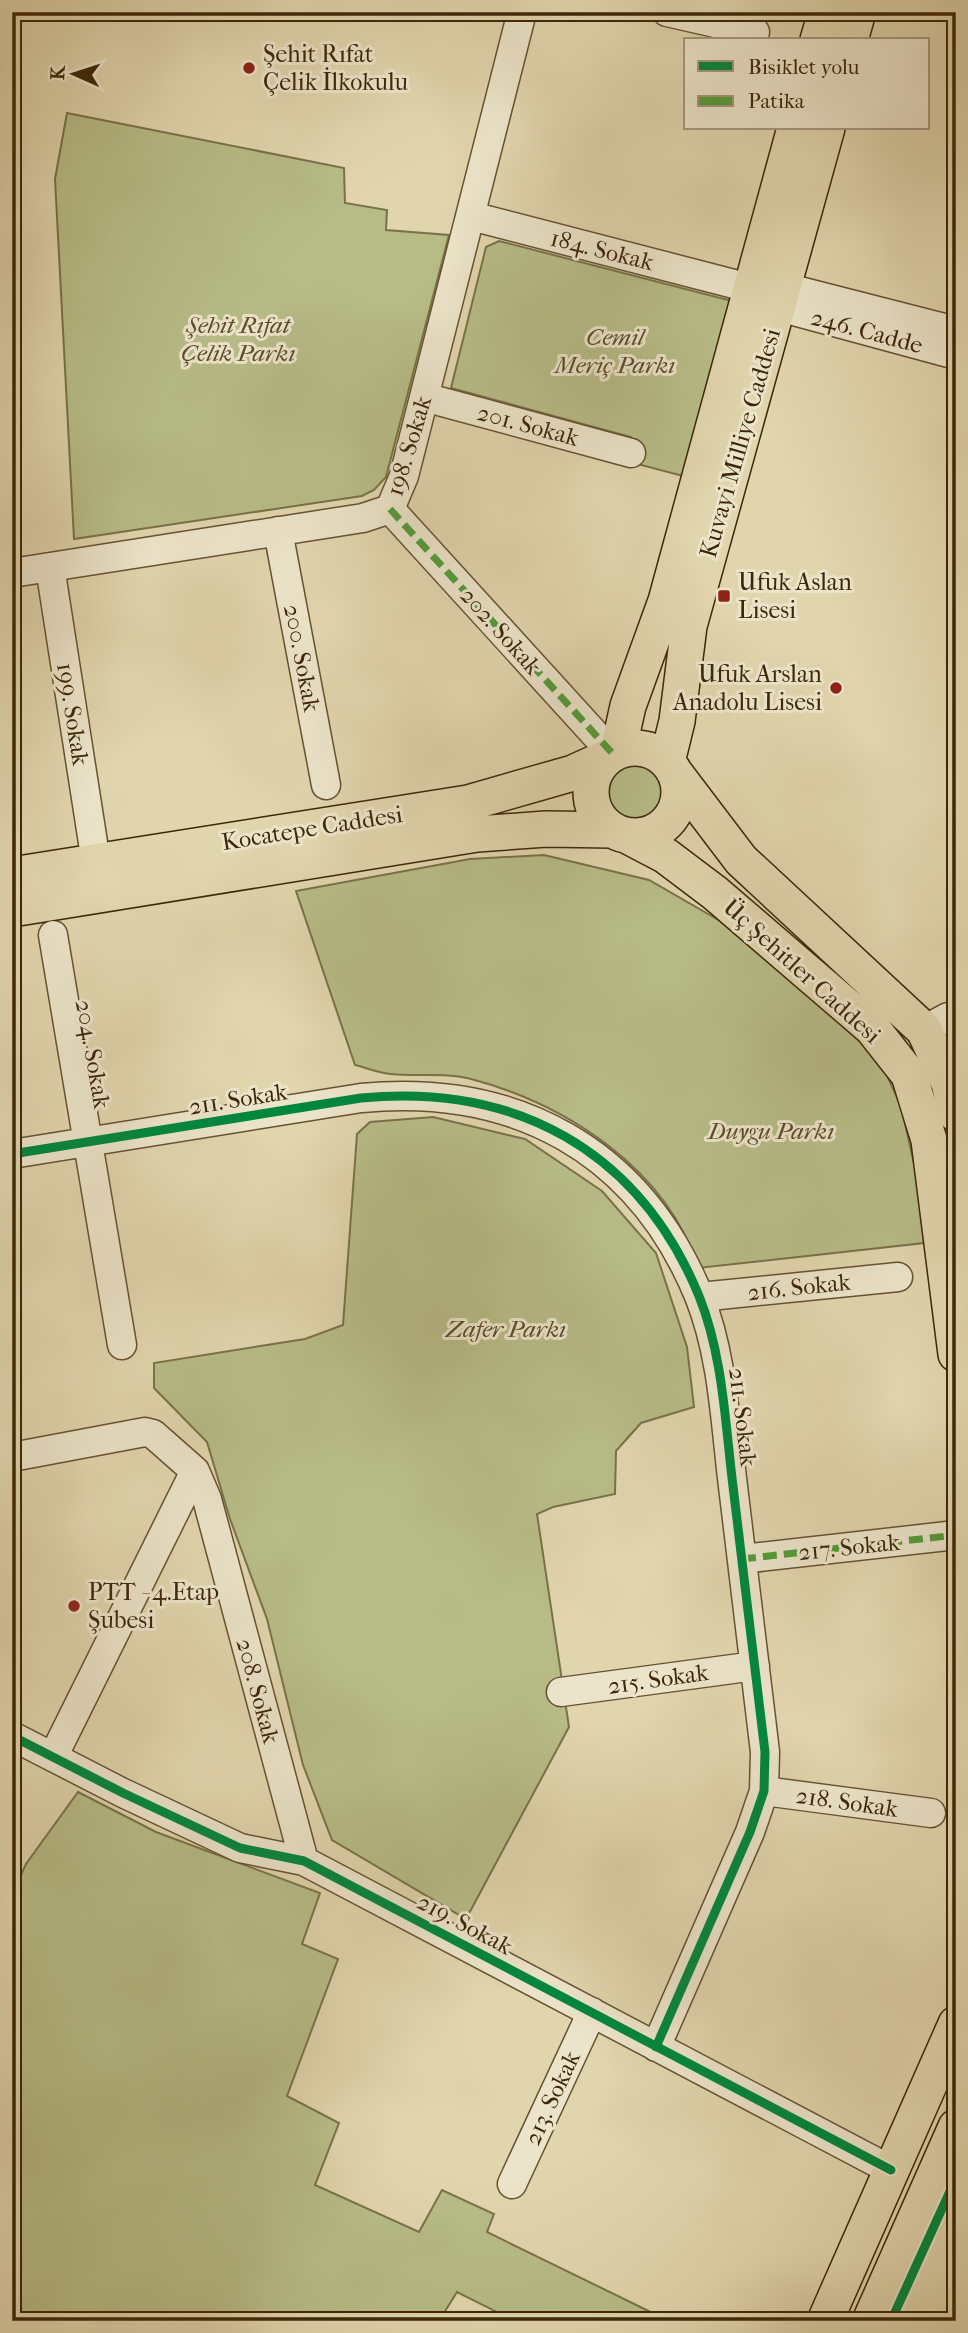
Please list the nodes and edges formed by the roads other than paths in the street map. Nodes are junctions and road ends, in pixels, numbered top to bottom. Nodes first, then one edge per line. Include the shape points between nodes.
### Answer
1 (522, 12) edge
2 (667, 12) edge
3 (826, 12) edge
4 (858, 12) edge
5 (755, 32) dead end
6 (819, 38) edge
7 (851, 38) edge
8 (795, 130) edge
9 (826, 130) edge
10 (471, 216) junction
11 (760, 291) junction
12 (956, 331) edge
13 (956, 355) edge
14 (424, 397) junction
15 (631, 453) dead end
16 (390, 509) junction
17 (278, 531) junction
18 (50, 567) junction
19 (12, 573) edge
20 (612, 754) junction
21 (671, 767) junction
22 (326, 785) dead end
23 (620, 833) junction
24 (96, 862) junction
25 (12, 875) edge
26 (12, 909) edge
27 (53, 935) dead end
28 (946, 1018) edge
29 (956, 1114) edge
30 (89, 1142) junction
31 (12, 1154) edge
32 (898, 1277) dead end
33 (700, 1297) junction
34 (122, 1345) dead end
35 (956, 1354) edge
36 (12, 1457) edge
37 (195, 1471) junction
38 (956, 1535) edge
39 (742, 1559) junction
40 (755, 1666) junction
41 (561, 1692) dead end
42 (12, 1736) edge
43 (53, 1757) junction
44 (764, 1791) junction
45 (931, 1813) dead end
46 (304, 1861) junction
47 (592, 2012) junction
48 (956, 2024) edge
49 (656, 2047) junction
50 (956, 2127) edge
51 (891, 2170) junction
52 (512, 2184) dead end
53 (825, 2321) edge
54 (870, 2321) edge

1 - 10 street, 198. Sokak
2 - 5 street
3 - 6 main road
4 - 7 main road
8 - 11 main road, Kuvayi Milliye Caddesi
9 - 11 main road, Kuvayi Milliye Caddesi
10 - 11 street, 184. Sokak
10 - 14 street, 198. Sokak
11 - 12 street, 246. Cadde
11 - 13 street, 246. Cadde
11 - 20 main road, Kuvayi Milliye Caddesi via 666,601
11 - 21 main road, Kuvayi Milliye Caddesi via 689,626
14 - 15 street, 201. Sokak
14 - 16 street, 198. Sokak via 404,476
16 - 17 street, 198. Sokak via 363,518
16 - 20 street, 202. Sokak
17 - 18 street, 198. Sokak
17 - 22 street, 200. Sokak
18 - 19 street, 198. Sokak
18 - 24 street, 199. Sokak
20 - 21 main road via 644,748
20 - 23 main road via 592,782 591,796 602,821
20 - 24 main road, Kocatepe Caddesi via 541,783 468,803
21 - 23 main road via 678,800 673,813 653,832
21 - 28 main road, Üç Şehitler Caddesi via 741,860
23 - 26 main road, Kocatepe Caddesi via 546,829 477,834
23 - 35 main road, Üç Şehitler Caddesi via 666,856 715,893 872,1028 909,1075 929,1140
24 - 25 main road, Kocatepe Caddesi
27 - 30 street, 204. Sokak
28 - 29 main road, Üç Şehitler Caddesi via 949,1083
30 - 31 street, 211. Sokak
30 - 33 street, 211. Sokak via 361,1098 400,1094 454,1097 572,1138 615,1172 655,1215
30 - 34 street, 204. Sokak
32 - 33 street, 216. Sokak
33 - 39 street, 211. Sokak via 719,1367
36 - 37 street, 208. Sokak via 145,1432
37 - 43 street
37 - 46 street, 208. Sokak via 207,1499
38 - 39 street, 217. Sokak
39 - 40 street, 211. Sokak
40 - 41 street, 215. Sokak
40 - 44 street, 211. Sokak via 765,1752
42 - 43 street, 219. Sokak
43 - 46 street, 219. Sokak via 240,1848
44 - 45 street, 218. Sokak
44 - 49 street, 211. Sokak
46 - 47 street, 219. Sokak
47 - 49 street, 219. Sokak
47 - 52 street, 213. Sokak
48 - 51 main road
49 - 51 street, 219. Sokak
50 - 54 main road
51 - 53 main road

